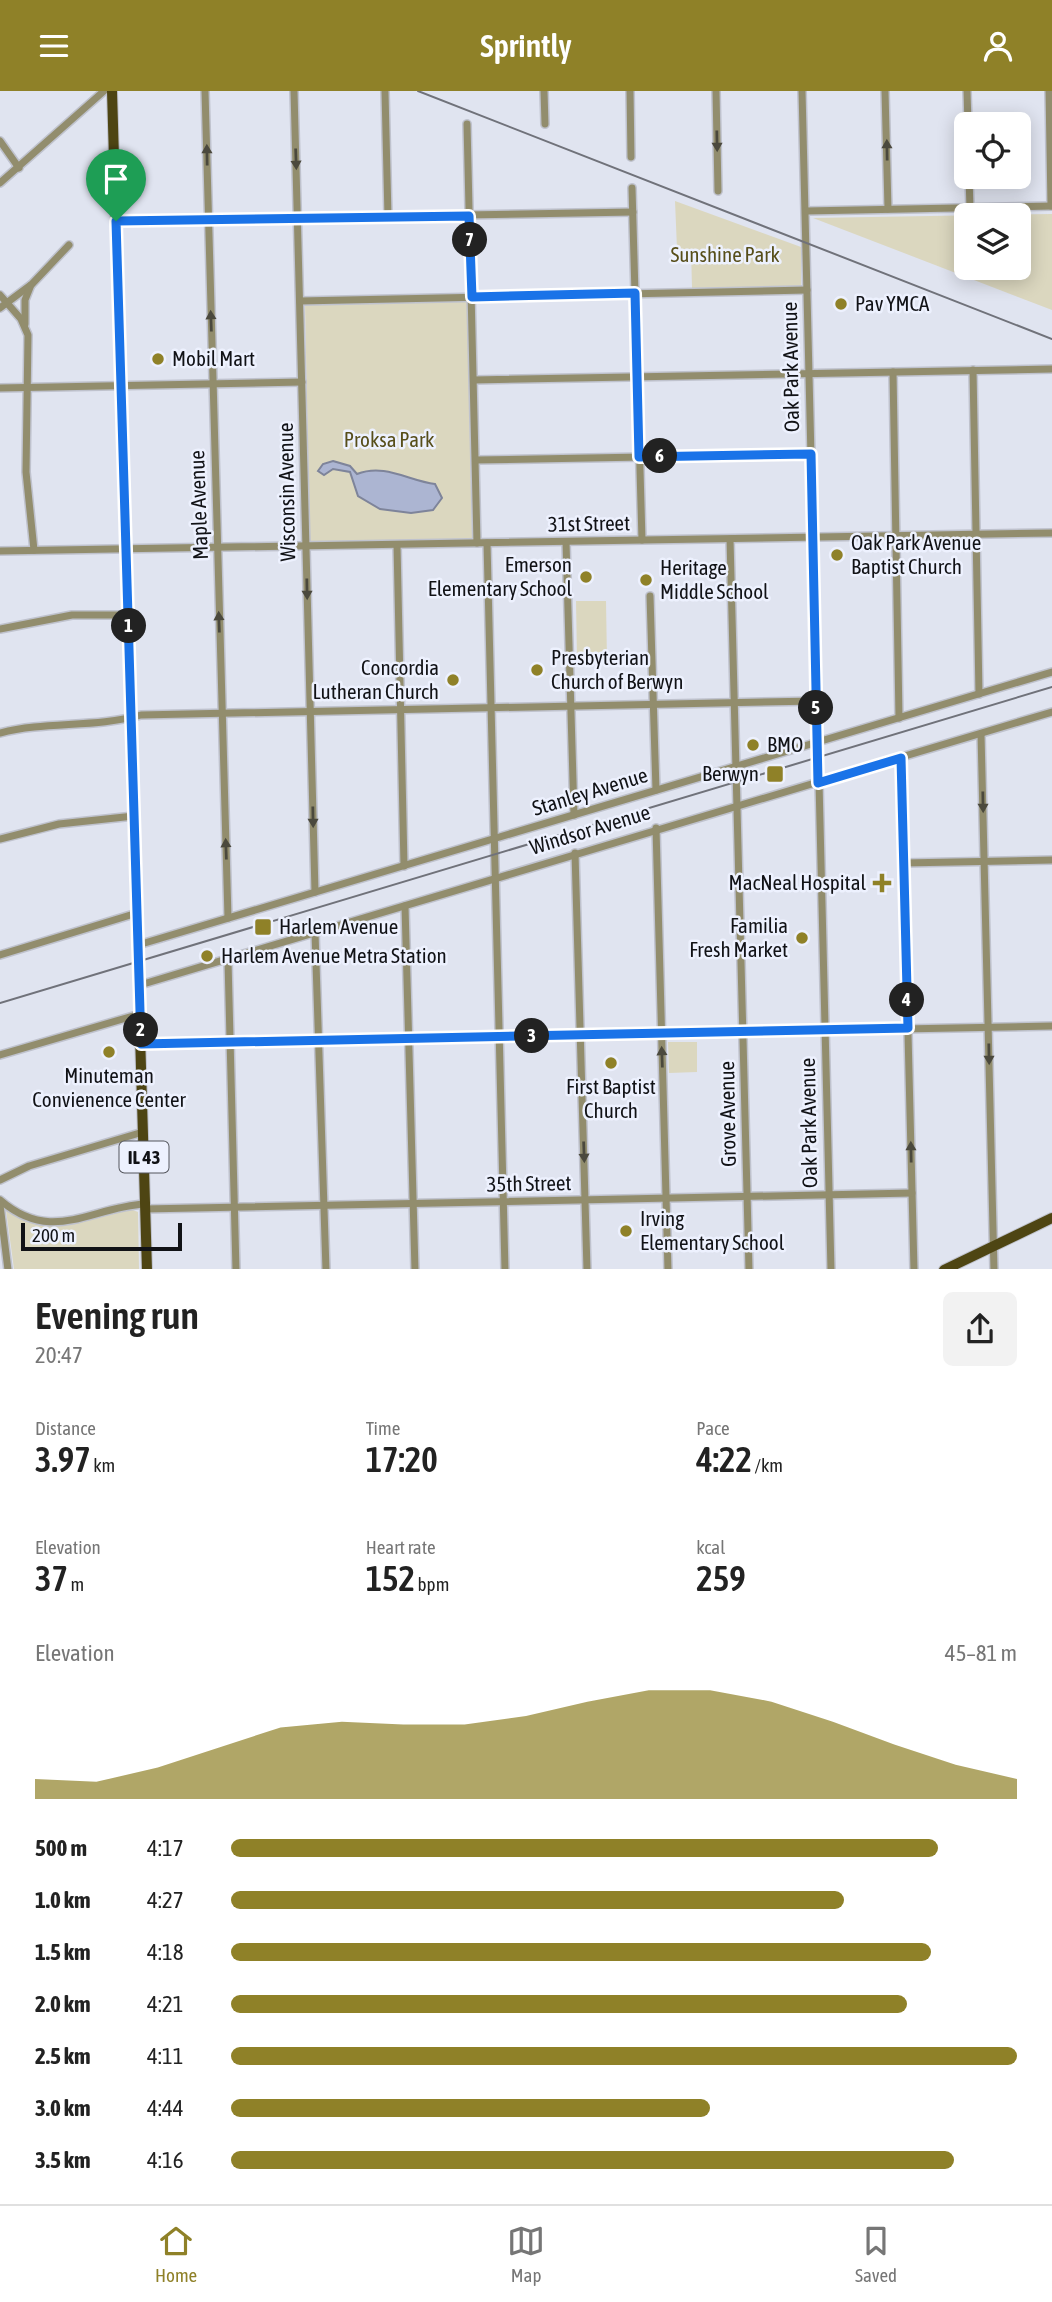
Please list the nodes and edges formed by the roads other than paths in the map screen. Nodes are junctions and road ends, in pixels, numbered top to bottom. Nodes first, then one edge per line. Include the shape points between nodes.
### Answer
1 (104, 91) edge
2 (112, 91) edge
3 (205, 91) edge
4 (294, 91) edge
5 (544, 91) edge
6 (630, 91) edge
7 (716, 91) edge
8 (803, 91) edge
9 (885, 91) edge
10 (967, 91) edge
11 (1049, 91) edge
12 (385, 92) edge
13 (968, 112) edge
14 (467, 124) dead end
15 (545, 124) dead end
16 (0, 141) edge
17 (631, 157) dead end
18 (19, 168) junction
19 (0, 183) edge
20 (632, 188) dead end
21 (718, 191) dead end
22 (1031, 206) edge
23 (1051, 206) edge
24 (954, 208) edge
25 (888, 209) junction
26 (806, 211) junction
27 (633, 212) junction
28 (469, 216) junction
29 (388, 217) junction
30 (298, 218) junction
31 (208, 220) junction
32 (116, 221) junction
33 (69, 245) dead end
34 (32, 284) junction
35 (807, 290) junction
36 (635, 293) junction
37 (0, 295) edge
38 (472, 297) junction
39 (300, 300) junction
40 (3, 305) edge
41 (25, 324) junction
42 (1052, 369) edge
43 (973, 370) junction
44 (893, 372) junction
45 (809, 373) junction
46 (637, 377) junction
47 (474, 380) junction
48 (302, 381) junction
49 (213, 383) junction
50 (121, 384) junction
51 (28, 387) junction
52 (0, 388) edge
53 (811, 454) junction
54 (639, 457) junction
55 (476, 460) junction
56 (1052, 533) edge
57 (976, 534) junction
58 (896, 535) junction
59 (813, 537) junction
60 (730, 539) junction
61 (642, 540) junction
62 (566, 542) junction
63 (477, 543) junction
64 (486, 543) junction
65 (397, 545) junction
66 (306, 547) junction
67 (217, 548) junction
68 (34, 550) junction
69 (126, 550) junction
70 (0, 551) edge
71 (650, 596) dead end
72 (128, 615) junction
73 (0, 629) edge
74 (1052, 672) edge
75 (979, 694) junction
76 (816, 701) junction
77 (735, 703) junction
78 (653, 705) junction
79 (572, 707) junction
80 (491, 708) junction
81 (400, 710) junction
82 (310, 712) junction
83 (1052, 712) edge
84 (222, 713) junction
85 (131, 718) junction
86 (899, 718) junction
87 (0, 733) edge
88 (981, 734) junction
89 (817, 744) junction
90 (901, 758) junction
91 (736, 767) junction
92 (818, 783) junction
93 (656, 790) junction
94 (737, 807) junction
95 (574, 815) junction
96 (134, 816) junction
97 (656, 828) junction
98 (0, 839) edge
99 (494, 839) junction
100 (575, 853) junction
101 (1052, 860) edge
102 (984, 861) junction
103 (904, 863) junction
104 (404, 866) junction
105 (495, 877) junction
106 (315, 891) junction
107 (405, 906) junction
108 (138, 913) junction
109 (228, 918) junction
110 (315, 933) junction
111 (138, 945) junction
112 (0, 955) edge
113 (228, 961) junction
114 (139, 985) junction
115 (140, 1014) junction
116 (1052, 1026) edge
117 (988, 1027) junction
118 (908, 1028) junction
119 (825, 1030) junction
120 (743, 1032) junction
121 (661, 1033) junction
122 (580, 1035) junction
123 (499, 1037) junction
124 (409, 1039) junction
125 (319, 1041) junction
126 (230, 1042) junction
127 (141, 1044) junction
128 (0, 1055) edge
129 (143, 1132) junction
130 (0, 1180) edge
131 (912, 1193) junction
132 (829, 1195) junction
133 (747, 1196) junction
134 (666, 1198) junction
135 (585, 1200) junction
136 (0, 1202) edge
137 (503, 1202) junction
138 (413, 1203) junction
139 (324, 1205) junction
140 (145, 1207) junction
141 (235, 1207) junction
142 (1052, 1219) edge
143 (994, 1246) junction
144 (8, 1269) edge
145 (147, 1269) edge
146 (236, 1269) edge
147 (326, 1269) edge
148 (415, 1269) edge
149 (505, 1269) edge
150 (587, 1269) edge
151 (668, 1269) edge
152 (749, 1269) edge
153 (831, 1269) edge
154 (914, 1269) edge
155 (944, 1269) edge
156 (994, 1269) edge

1 - 18 street
2 - 32 main road, IL 43
31 -> 3 street, Maple Avenue
4 -> 30 street, Wisconsin Avenue
5 - 15 street
6 - 17 street
7 -> 21 street
8 - 26 street, Oak Park Avenue
25 -> 9 street
10 - 13 street
11 - 23 street
12 - 29 street
14 - 28 street
16 - 18 street
18 - 19 street
20 - 27 street
22 - 23 street
24 - 25 street
25 - 26 street
26 - 35 street, Oak Park Avenue
27 - 28 street
27 - 36 street
28 - 29 street
28 - 38 street
29 - 30 street
30 - 31 street
30 - 39 street, Wisconsin Avenue
31 - 32 street
49 -> 31 street, Maple Avenue
32 - 50 main road, IL 43
33 - 34 street
34 - 40 street
34 - 41 street via 25,300
35 - 36 street
35 - 45 street, Oak Park Avenue
36 - 38 street
36 - 46 street
37 - 40 street
38 - 39 street
38 - 47 street
39 - 48 street, Wisconsin Avenue
40 - 41 street
41 - 51 street
42 - 43 street
43 - 44 street
43 - 57 street
44 - 45 street
44 - 58 street
45 - 46 street
45 - 53 street, Oak Park Avenue
46 - 47 street
46 - 54 street
47 - 55 street
48 - 49 street
48 - 66 street, Wisconsin Avenue
49 - 50 street
49 - 67 street, Maple Avenue
50 - 51 street
50 - 69 main road, IL 43
51 - 52 street
51 - 68 street via 26,472
53 - 54 street
53 - 59 street, Oak Park Avenue
54 - 55 street
54 - 61 street
55 - 63 street
56 - 57 street, 31st Street
57 - 58 street, 31st Street
57 - 75 street
58 - 59 street, 31st Street
58 - 86 street
59 - 60 street, 31st Street
59 - 76 street, Oak Park Avenue
60 - 61 street, 31st Street
60 - 77 street, Grove Avenue
61 - 62 street, 31st Street
62 - 64 street, 31st Street
62 - 79 street
63 - 64 street, 31st Street
63 - 65 street, 31st Street
64 - 80 street
65 - 66 street, 31st Street
65 - 81 street
66 - 67 street, 31st Street
66 -> 82 street, Wisconsin Avenue
67 - 69 street, 31st Street
84 -> 67 street, Maple Avenue
68 - 69 street, 31st Street
68 - 70 street, 31st Street
69 - 72 main road, IL 43
71 - 78 street
72 - 73 street via 84,613
72 - 85 main road, IL 43
74 - 75 street, Stanley Avenue
75 - 86 street, Stanley Avenue
76 - 77 street
76 - 89 street, Oak Park Avenue
77 - 78 street
77 - 91 street, Grove Avenue
78 - 79 street
78 - 93 street
79 - 80 street
79 - 95 street
80 - 81 street
80 - 99 street
81 - 82 street
81 - 104 street
82 - 84 street
82 -> 106 street, Wisconsin Avenue
83 - 88 street, Windsor Avenue
84 - 85 street
109 -> 84 street, Maple Avenue
85 - 87 street
85 - 96 main road, IL 43
86 - 89 street, Stanley Avenue
88 - 90 street, Windsor Avenue
88 -> 102 street
89 - 91 street, Stanley Avenue
89 - 92 street, Oak Park Avenue
90 - 92 street, Windsor Avenue
90 - 103 street
91 - 93 street, Stanley Avenue
91 - 94 street, Grove Avenue
92 - 94 street, Windsor Avenue
92 - 119 street, Oak Park Avenue
93 - 95 street, Stanley Avenue
94 - 97 street, Windsor Avenue
94 - 120 street, Grove Avenue
95 - 99 street, Stanley Avenue
96 - 98 street via 59,824
96 - 108 main road, IL 43
97 - 100 street, Windsor Avenue
97 - 121 street
99 - 104 street, Stanley Avenue
99 - 105 street
100 - 105 street, Windsor Avenue
100 - 122 street
101 - 102 street
102 - 103 street
102 - 117 street
103 - 118 street
104 - 106 street, Stanley Avenue
105 - 107 street, Windsor Avenue
105 - 123 street
106 - 109 street, Stanley Avenue
107 - 110 street, Windsor Avenue
107 - 124 street
108 - 111 main road, IL 43
108 - 112 street
109 - 111 street, Stanley Avenue
110 - 113 street, Windsor Avenue
110 - 125 street
111 - 114 main road, IL 43
113 - 114 street, Windsor Avenue
113 - 126 street
114 - 115 main road, IL 43
115 - 127 main road, IL 43
115 - 128 street
116 - 117 street
117 - 118 street
117 -> 143 street
118 - 119 street
131 -> 118 street
119 - 120 street
119 - 132 street, Oak Park Avenue
120 - 121 street
120 - 133 street, Grove Avenue
121 - 122 street
134 -> 121 street
122 - 123 street
122 -> 135 street
123 - 124 street
123 - 137 street
124 - 125 street
124 - 138 street
125 - 126 street
125 - 139 street
126 - 127 street
126 - 141 street
127 - 129 main road, IL 43
129 - 130 street via 29,1166
129 - 140 main road, IL 43
131 - 132 street, 35th Street
131 - 154 street
132 - 133 street, 35th Street
132 - 153 street, Oak Park Avenue
133 - 134 street, 35th Street
133 - 152 street, Grove Avenue
134 - 135 street, 35th Street
134 - 151 street
135 - 137 street, 35th Street
135 - 150 street
136 - 140 street, 35th Street via 25,1217 57,1223
136 - 144 street
137 - 138 street, 35th Street
137 - 149 street
138 - 139 street, 35th Street
138 - 148 street
139 - 141 street, 35th Street
139 - 147 street
140 - 141 street, 35th Street
140 - 145 main road, IL 43
141 - 146 street
142 - 143 main road
143 - 155 main road
143 - 156 street

